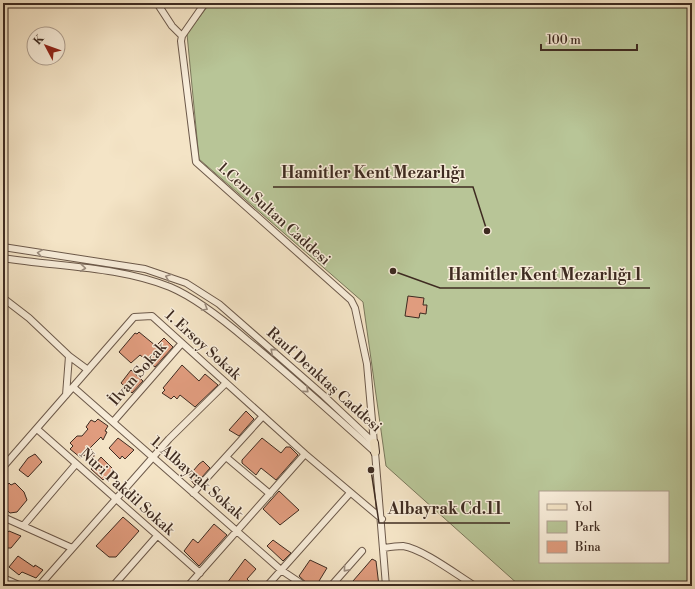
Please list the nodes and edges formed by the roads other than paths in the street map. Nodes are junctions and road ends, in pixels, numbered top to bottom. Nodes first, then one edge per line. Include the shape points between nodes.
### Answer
1 (157, 3) edge
2 (205, 3) edge
3 (182, 36) junction
4 (3, 247) edge
5 (3, 258) edge
6 (3, 298) edge
7 (182, 343) junction
8 (69, 356) junction
9 (88, 370) junction
10 (226, 383) junction
11 (73, 387) junction
12 (66, 395) junction
13 (263, 416) junction
14 (113, 422) junction
15 (37, 429) junction
16 (374, 443) junction
17 (376, 452) junction
18 (305, 454) junction
19 (226, 457) junction
20 (154, 458) junction
21 (76, 464) junction
22 (3, 467) edge
23 (193, 493) junction
24 (350, 493) junction
25 (270, 494) junction
26 (115, 499) junction
27 (3, 517) edge
28 (382, 519) junction
29 (23, 526) junction
30 (237, 531) junction
31 (157, 536) junction
32 (72, 548) junction
33 (384, 548) junction
34 (362, 551) dead end
35 (281, 570) junction
36 (200, 573) junction
37 (3, 578) edge
38 (21, 586) edge
39 (39, 586) edge
40 (113, 586) edge
41 (188, 586) edge
42 (267, 586) edge
43 (305, 586) edge
44 (331, 586) edge
45 (386, 586) edge
46 (475, 586) edge

1 - 3 street
2 - 3 street
3 - 16 street, 1.Cem Sultan Caddesi via 196,162 351,300 367,364
16 -> 4 street, Rauf Denktaş Caddesi via 323,394 219,304 186,283 145,269
5 -> 17 street, Rauf Denktaş Caddesi via 97,269 171,287 221,319
6 - 8 street via 29,318
7 - 9 street, 1. Ersoy Sokak via 152,316 134,317
7 - 10 street, 1. Ersoy Sokak
7 - 14 street, İlvan Sokak
8 - 9 street
8 - 12 street
9 - 11 street, 1. Ersoy Sokak
10 - 13 street, 1. Ersoy Sokak
10 - 20 street via 169,439
11 - 12 street, 1. Ersoy Sokak
11 - 14 street, 1. Albayrak Sokak
12 - 15 street, 1. Ersoy Sokak
13 - 18 street, 1. Ersoy Sokak
13 - 19 street
14 - 20 street, 1. Albayrak Sokak
15 - 21 street, Nuri Pakdil Sokak
15 - 22 street, 1. Ersoy Sokak
16 - 17 main road, Rauf Denktaş Caddesi
17 - 28 street
18 - 24 street, 1. Ersoy Sokak
18 - 25 street
19 - 23 street
19 - 25 street
20 - 23 street, 1. Albayrak Sokak
20 - 26 street
21 - 26 street, Nuri Pakdil Sokak
21 - 29 street
23 - 30 street, 1. Albayrak Sokak
24 - 28 street, 1. Ersoy Sokak
24 - 35 street
25 - 30 street
26 - 31 street, Nuri Pakdil Sokak
26 - 32 street
27 - 29 street
28 - 33 street
29 - 32 street
30 - 35 street, 1. Albayrak Sokak
30 - 36 street
31 - 36 street, Nuri Pakdil Sokak
31 - 40 street
32 - 39 street
33 - 45 street
33 - 46 street via 404,546 430,557
34 -> 44 street
35 - 42 street
35 - 43 street, 1. Albayrak Sokak
36 - 41 street
37 - 38 street

